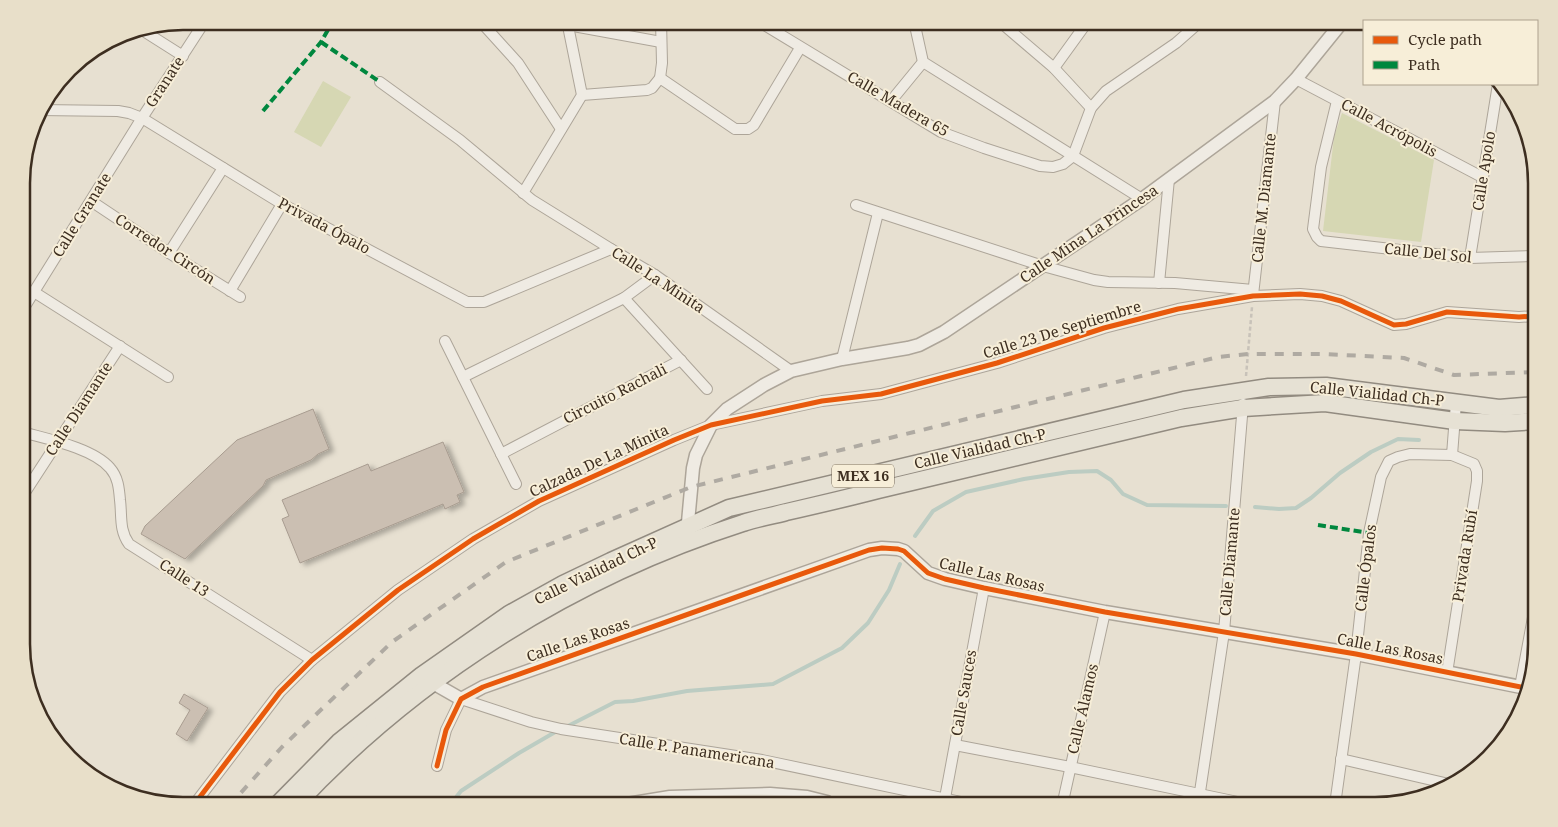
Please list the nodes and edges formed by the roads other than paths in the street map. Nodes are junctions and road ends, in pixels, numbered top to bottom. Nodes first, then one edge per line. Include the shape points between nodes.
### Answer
1 (199, 30) edge
2 (488, 30) edge
3 (568, 30) edge
4 (602, 30) edge
5 (661, 30) edge
6 (772, 30) edge
7 (916, 30) edge
8 (1010, 30) edge
9 (1081, 30) edge
10 (1191, 30) edge
11 (1336, 30) edge
12 (148, 34) edge
13 (661, 42) junction
14 (800, 48) junction
15 (182, 56) junction
16 (923, 62) junction
17 (1054, 68) junction
18 (660, 78) junction
19 (1296, 79) junction
20 (380, 82) dead end
21 (1496, 90) edge
22 (582, 95) junction
23 (1275, 101) junction
24 (1337, 101) junction
25 (891, 102) junction
26 (1091, 108) junction
27 (49, 110) edge
28 (142, 118) junction
29 (561, 129) junction
30 (1073, 156) junction
31 (224, 168) junction
32 (1482, 177) junction
33 (1169, 179) junction
34 (522, 193) junction
35 (1142, 199) junction
36 (92, 201) junction
37 (282, 204) junction
38 (856, 205) dead end
39 (878, 213) junction
40 (610, 249) junction
41 (169, 253) junction
42 (1528, 256) edge
43 (1470, 258) junction
44 (1043, 266) junction
45 (655, 275) junction
46 (1159, 283) junction
47 (230, 291) junction
48 (34, 292) junction
49 (1253, 292) junction
50 (240, 297) dead end
51 (624, 298) junction
52 (30, 299) edge
53 (1528, 316) edge
54 (445, 341) dead end
55 (120, 346) junction
56 (842, 359) junction
57 (681, 360) junction
58 (791, 371) junction
59 (168, 377) dead end
60 (463, 377) junction
61 (707, 389) dead end
62 (1244, 391) junction
63 (1456, 404) junction
64 (1528, 406) edge
65 (1243, 408) junction
66 (1455, 421) junction
67 (1528, 422) edge
68 (711, 424) junction
69 (30, 434) edge
70 (58, 442) junction
71 (501, 454) junction
72 (1452, 455) junction
73 (516, 484) dead end
74 (30, 485) edge
75 (687, 536) junction
76 (984, 588) junction
77 (1105, 612) junction
78 (1224, 632) junction
79 (1356, 654) junction
80 (312, 660) junction
81 (1447, 673) junction
82 (427, 679) junction
83 (1521, 688) edge
84 (461, 699) junction
85 (955, 745) junction
86 (1341, 759) junction
87 (437, 766) dead end
88 (1070, 767) junction
89 (1433, 784) edge
90 (1199, 795) junction
91 (200, 797) edge
92 (285, 797) edge
93 (304, 797) edge
94 (670, 797) edge
95 (807, 797) edge
96 (940, 797) edge
97 (945, 797) edge
98 (1064, 797) edge
99 (1209, 797) edge
100 (1336, 797) edge

1 - 15 street, Granate
2 - 29 street via 518,63
3 - 22 street
4 - 13 street
5 - 13 street
6 - 14 street, Calle Madera 65
7 - 16 street
8 - 17 street
9 - 17 street
10 - 26 street via 1106,91
11 - 19 street, Calle Mina La Princesa
12 - 15 street
13 - 18 street
14 - 18 street via 754,125 748,129 735,129
14 - 25 street, Calle Madera 65
15 - 28 street, Granate
16 - 25 street
16 - 30 street
17 - 26 street
18 - 22 street via 647,90
19 - 23 street, Calle Mina La Princesa
19 - 24 street, Calle Acrópolis
20 - 34 street, Calle La Minita via 460,140
21 - 32 street, Calle Apolo
22 - 29 street
23 - 33 street, Calle Mina La Princesa
23 - 49 street, Calle M. Diamante
24 - 32 street, Calle Acrópolis
24 - 43 street, Calle Del Sol via 1321,167 1313,229 1317,237 1321,241
25 - 30 street, Calle Madera 65 via 941,132 1040,166 1063,164
26 - 30 street
27 - 28 street, Privada Ópalo via 118,111
28 - 31 street, Privada Ópalo
28 - 36 street, Calle Granate
29 - 34 street
30 - 35 street
31 - 37 street, Privada Ópalo
31 - 41 street
32 - 43 street, Calle Apolo
33 - 35 street, Calle Mina La Princesa
33 - 46 street
34 - 40 street, Calle La Minita
35 - 44 street, Calle Mina La Princesa
36 - 41 street, Corredor Circón
36 - 48 street, Calle Granate
37 - 40 street, Privada Ópalo via 473,303 484,302
37 - 47 street
38 - 39 street
39 - 44 street
39 - 56 street
40 - 45 street, Calle La Minita
41 - 47 street, Corredor Circón
42 - 43 street, Calle Del Sol
44 - 46 street via 1094,280
44 - 56 street, Calle Mina La Princesa via 929,340 908,348
45 - 51 street
45 - 58 street, Calle La Minita
46 - 49 street
47 - 50 street, Corredor Circón
48 - 52 street, Calle Granate
48 - 55 street
49 - 53 street, Calle 23 De Septiembre via 1322,296 1394,324 1406,324 1447,312
49 - 68 street, Calle 23 De Septiembre via 1104,328 997,363 881,394 822,401
51 - 57 street, Circuito Rachali
51 - 60 street
54 - 60 street
55 - 59 street
55 - 70 street, Calle Diamante
56 - 58 street, Calle Mina La Princesa
57 - 61 street
57 - 71 street, Circuito Rachali
58 - 68 street, Calzada De La Minita via 727,409
60 - 71 street
62 - 63 main road, Calle Vialidad Ch-P / MEX 16 via 1326,386
62 - 65 street, Calle Diamante
62 - 75 main road, Calle Vialidad Ch-P / MEX 16 via 1184,400 729,508
63 - 64 main road, Calle Vialidad Ch-P / MEX 16 via 1499,408
63 - 66 street
65 - 66 main road, Calle Vialidad Ch-P / MEX 16 via 1325,403
65 - 75 main road, Calle Vialidad Ch-P / MEX 16 via 1181,418
65 - 78 street, Calle Diamante
66 - 67 main road, Calle Vialidad Ch-P / MEX 16
66 - 72 street
68 - 75 street, Calzada De La Minita via 694,463
68 - 80 street, Calzada De La Minita via 539,502 473,539 398,590
69 - 70 street
70 - 74 street, Calle Diamante
70 - 80 street, Calle 13 via 80,449 105,463 115,475 119,486 122,529 129,544
71 - 73 street
72 - 79 street, Calle Ópalos via 1404,455 1389,462 1381,476 1369,533
72 - 81 street, Privada Rubí via 1474,464 1477,481
75 - 82 main road, Calle Vialidad Ch-P / MEX 16 via 582,590
76 - 77 street, Calle Las Rosas
76 - 84 street, Calle Las Rosas via 928,573 904,551 875,549 482,687
76 - 85 street, Calle Sauces
77 - 78 street, Calle Las Rosas
77 - 88 street, Calle Álamos
78 - 79 street, Calle Las Rosas
78 - 90 street, Calle Diamante
79 - 81 street, Calle Las Rosas
79 - 86 street, Calle Ópalos
80 - 91 street, Calzada De La Minita via 280,692
81 - 83 street, Calle Las Rosas
82 - 84 street, Calle P. Panamericana
82 - 92 main road, Calle Vialidad Ch-P / MEX 16 via 339,742
82 - 93 main road, Calle Vialidad Ch-P / MEX 16
84 - 87 street via 446,730
84 - 96 street, Calle P. Panamericana via 561,729 762,760
85 - 88 street
85 - 97 street, Calle Sauces
86 - 89 street
86 - 100 street, Calle Ópalos
88 - 90 street
88 - 98 street, Calle Álamos
90 - 99 street
94 - 95 street via 770,794

